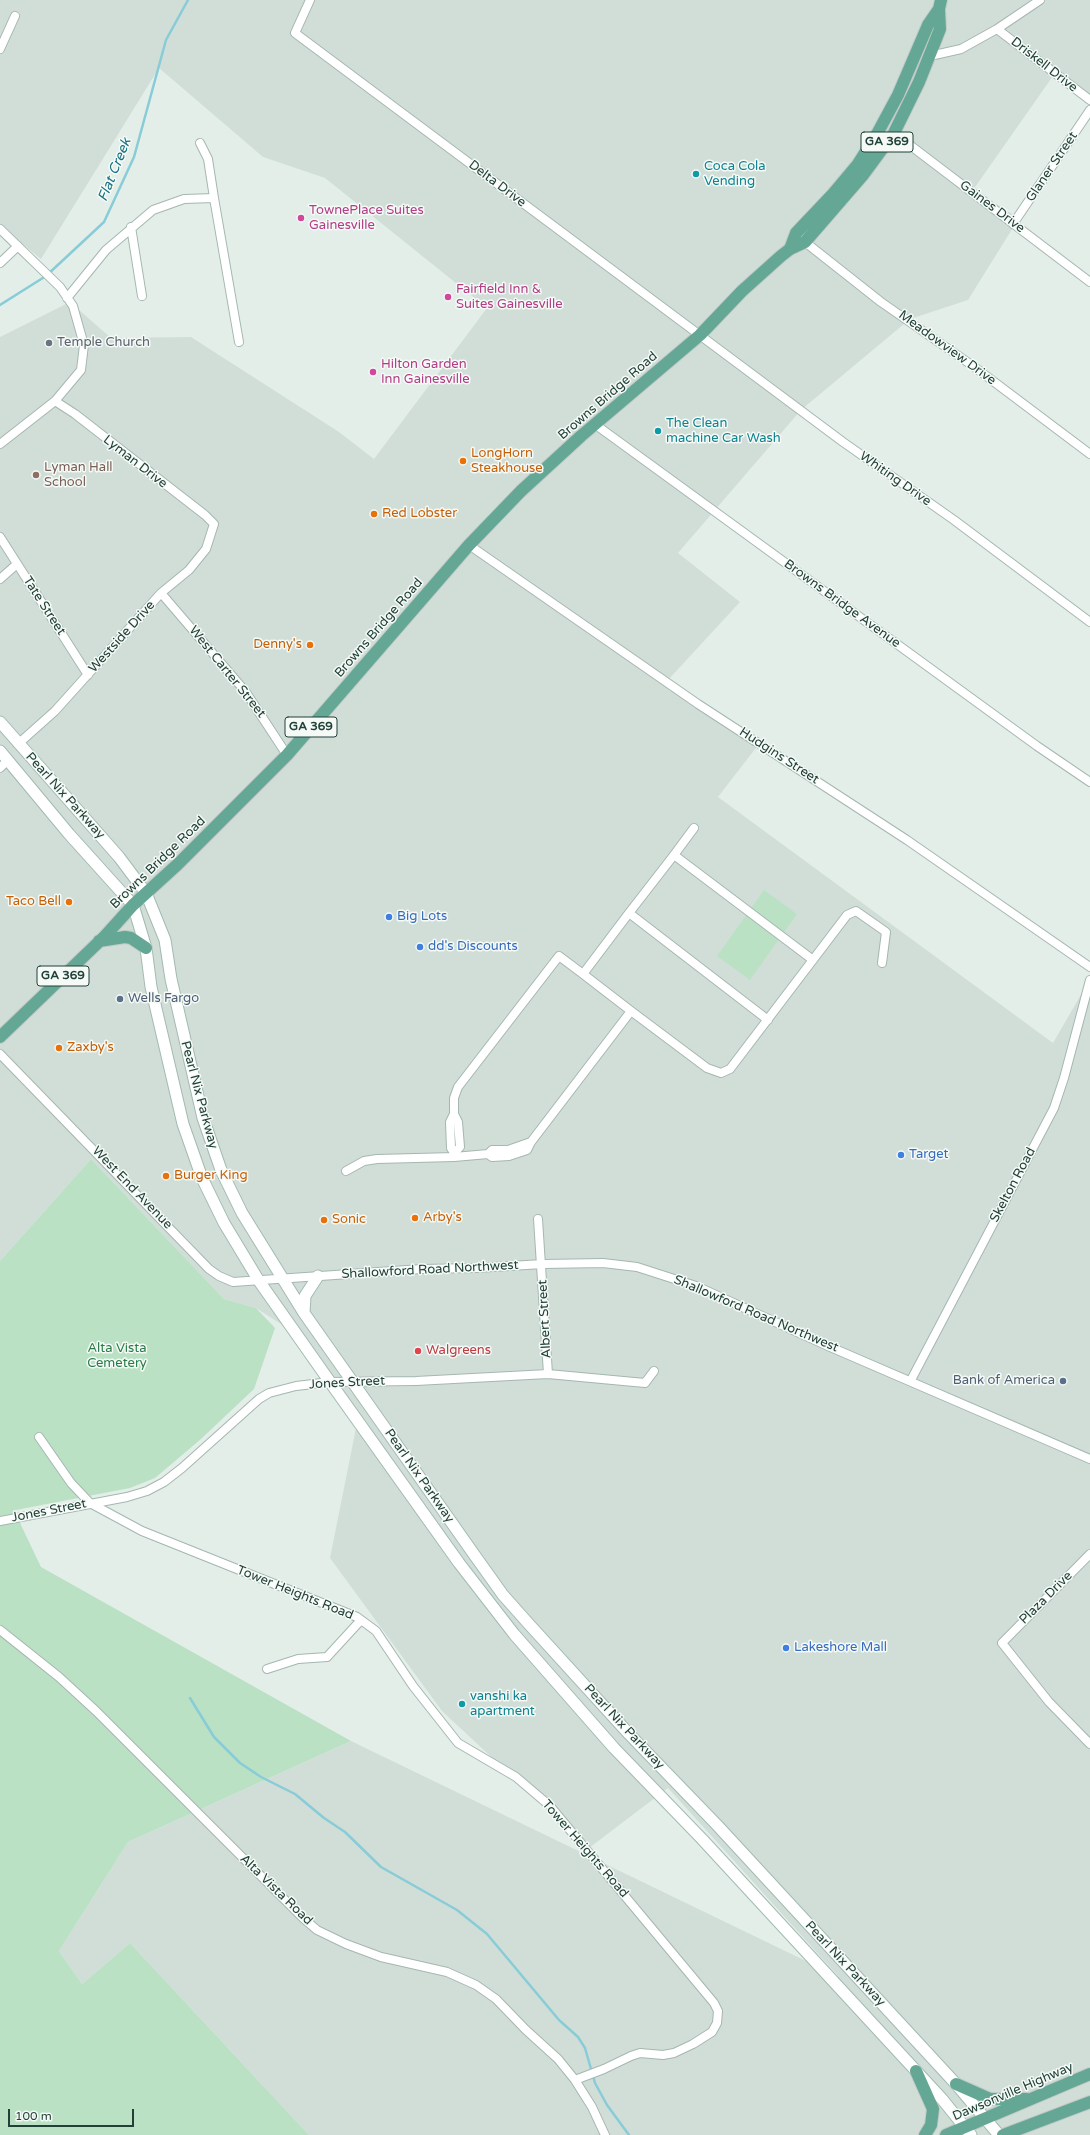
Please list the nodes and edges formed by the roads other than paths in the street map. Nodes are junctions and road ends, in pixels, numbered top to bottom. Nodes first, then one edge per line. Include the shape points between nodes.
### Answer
1 (310, 0) edge
2 (1040, 0) edge
3 (940, 4) edge
4 (15, 16) dead end
5 (997, 29) junction
6 (0, 49) edge
7 (930, 56) junction
8 (1090, 100) edge
9 (1090, 110) edge
10 (894, 133) junction
11 (200, 142) dead end
12 (214, 198) junction
13 (1013, 224) junction
14 (131, 227) junction
15 (0, 229) edge
16 (805, 242) junction
17 (18, 246) junction
18 (790, 249) junction
19 (0, 263) edge
20 (1090, 282) edge
21 (142, 296) dead end
22 (67, 298) junction
23 (700, 335) junction
24 (239, 342) dead end
25 (55, 401) junction
26 (596, 424) junction
27 (0, 444) edge
28 (1090, 454) edge
29 (214, 524) joint
30 (0, 537) edge
31 (469, 545) junction
32 (16, 564) junction
33 (0, 579) edge
34 (161, 593) junction
35 (1090, 622) edge
36 (88, 675) junction
37 (0, 722) edge
38 (18, 744) junction
39 (0, 751) edge
40 (287, 754) junction
41 (4, 764) edge
42 (1090, 782) edge
43 (694, 828) dead end
44 (674, 855) junction
45 (146, 893) junction
46 (133, 905) junction
47 (630, 913) junction
48 (100, 941) junction
49 (146, 948) junction
50 (813, 960) junction
51 (882, 963) dead end
52 (1090, 968) edge
53 (583, 974) junction
54 (1090, 980) edge
55 (631, 1011) junction
56 (768, 1020) junction
57 (0, 1037) edge
58 (0, 1054) edge
59 (454, 1114) junction
60 (450, 1134) junction
61 (459, 1134) junction
62 (454, 1155) junction
63 (346, 1172) dead end
64 (538, 1219) dead end
65 (543, 1264) junction
66 (318, 1276) junction
67 (282, 1278) junction
68 (259, 1281) junction
69 (304, 1313) junction
70 (654, 1371) dead end
71 (548, 1374) junction
72 (911, 1380) junction
73 (330, 1382) junction
74 (354, 1382) junction
75 (39, 1436) dead end
76 (1090, 1459) edge
77 (90, 1503) junction
78 (0, 1521) edge
79 (1090, 1554) edge
80 (361, 1620) junction
81 (0, 1630) edge
82 (267, 1669) dead end
83 (1090, 1744) edge
84 (916, 2071) junction
85 (1090, 2074) edge
86 (575, 2080) junction
87 (956, 2084) junction
88 (1032, 2099) junction
89 (1090, 2102) edge
90 (985, 2120) junction
91 (1043, 2120) junction
92 (968, 2131) edge
93 (605, 2135) edge
94 (925, 2135) edge
95 (946, 2135) edge
96 (999, 2135) edge
97 (1003, 2135) edge
98 (1035, 2135) edge

1 - 23 street, Delta Drive via 295,33
2 - 5 street
3 - 7 main road, Browns Bridge Road / GA 369 via 940,30
3 - 18 main road, Browns Bridge Road / GA 369 via 877,134 858,164 796,233
4 - 6 street
5 - 7 street via 961,49
5 - 8 street, Driskell Drive
7 - 10 main road, Browns Bridge Road / GA 369
9 - 13 street, Glaner Street
10 - 13 street, Gaines Drive
10 - 16 main road, Browns Bridge Road / GA 369 via 863,175
11 - 12 street via 208,158
12 - 14 street via 184,199 153,210
12 - 24 street
13 - 20 street, Gaines Drive
14 - 21 street
14 - 22 street via 106,250
15 - 17 street
16 - 18 main road, Browns Bridge Road / GA 369
16 - 28 street, Meadowview Drive via 882,302 973,366
17 - 19 street
17 - 22 street via 60,287
18 - 23 main road, Browns Bridge Road / GA 369 via 742,291
22 - 25 street via 73,306 84,345 81,370
23 - 26 main road, Browns Bridge Road / GA 369
23 - 35 street, Whiting Drive
25 - 27 street
25 - 29 street, Lyman Drive via 76,414
26 - 31 main road, Browns Bridge Road / GA 369 via 521,491
26 - 42 street, Browns Bridge Avenue
29 - 34 street, Westside Drive via 206,549 190,570
30 - 32 street, Tate Street
31 - 40 main road, Browns Bridge Road / GA 369
31 - 52 street, Hudgins Street via 698,704 907,840
32 - 33 street
32 - 36 street, Tate Street
34 - 36 street, Westside Drive
34 - 40 street, West Carter Street via 245,691
36 - 38 street, Westside Drive
37 - 38 main road, Pearl Nix Parkway
38 - 45 main road, Pearl Nix Parkway via 119,857
39 - 41 main road, Pearl Nix Parkway
40 - 45 main road, Browns Bridge Road / GA 369
41 - 46 main road, Pearl Nix Parkway
43 - 44 street
44 - 47 street
44 - 50 street
45 - 46 main road, Browns Bridge Road / GA 369
45 - 67 main road, Pearl Nix Parkway via 165,940 171,979 203,1118 218,1163 242,1213
46 - 48 main road, Browns Bridge Road / GA 369
46 - 49 main road, Pearl Nix Parkway
47 - 53 street
47 - 56 street
48 - 49 main road via 125,937
48 - 57 main road, Browns Bridge Road / GA 369
49 - 68 main road, Pearl Nix Parkway via 150,983 187,1137 202,1178 224,1223
50 - 51 street via 847,915 856,911 886,932
50 - 56 street
53 - 55 street
53 - 59 street via 559,956 458,1087 454,1098
54 - 72 street, Skelton Road via 1054,1108
55 - 56 street via 707,1068 721,1073 730,1069
55 - 62 street via 527,1150 492,1157 488,1154
58 - 68 street, West End Avenue via 209,1269 233,1282
59 - 60 street via 450,1122
59 - 61 street
60 - 61 street
60 - 62 street
61 - 62 street via 460,1147
62 - 63 street via 364,1161
64 - 65 street, Albert Street
65 - 66 street, Shallowford Road Northwest
65 - 71 street, Albert Street
65 - 72 street, Shallowford Road Northwest via 603,1263 665,1275 696,1286 828,1346
66 - 67 street, Shallowford Road Northwest
66 - 69 main road via 305,1296
67 - 68 street, West End Avenue
67 - 69 main road, Pearl Nix Parkway
68 - 73 main road, Pearl Nix Parkway
69 - 74 main road, Pearl Nix Parkway
70 - 71 street, Jones Street via 645,1383
71 - 74 street, Jones Street
72 - 76 street, Shallowford Road Northwest
73 - 74 street, Jones Street
73 - 77 street, Jones Street via 296,1386 269,1393 164,1482 127,1497
73 - 84 main road, Pearl Nix Parkway via 459,1563 514,1634 614,1748 702,1839
74 - 87 main road, Pearl Nix Parkway via 504,1595 629,1734 718,1825
75 - 77 street, Tower Heights Road via 71,1483
77 - 78 street, Jones Street
77 - 80 street, Tower Heights Road via 142,1531
79 - 83 street, Plaza Drive via 1002,1643 1049,1702
80 - 82 street via 327,1657 298,1659
80 - 86 street, Tower Heights Road via 376,1631 413,1686 458,1743 516,1777 550,1806 718,2011 718,2023 712,2032 693,2044 663,2055 640,2053
81 - 86 street, Alta Vista Road via 96,1710 318,1930 381,1957 447,1972 476,1985 496,2000 558,2059
84 - 92 main road, Pearl Nix Parkway
84 - 94 main road via 933,2109 932,2125
85 - 88 main road, Dawsonville Highway
86 - 93 street, Alta Vista Road
87 - 88 main road via 990,2099
87 - 90 main road, Pearl Nix Parkway
88 - 90 main road, Dawsonville Highway
89 - 91 main road
90 - 92 main road, Dawsonville Highway
90 - 96 main road, Pearl Nix Parkway
91 - 97 main road
91 - 98 main road
92 - 95 main road, Dawsonville Highway

